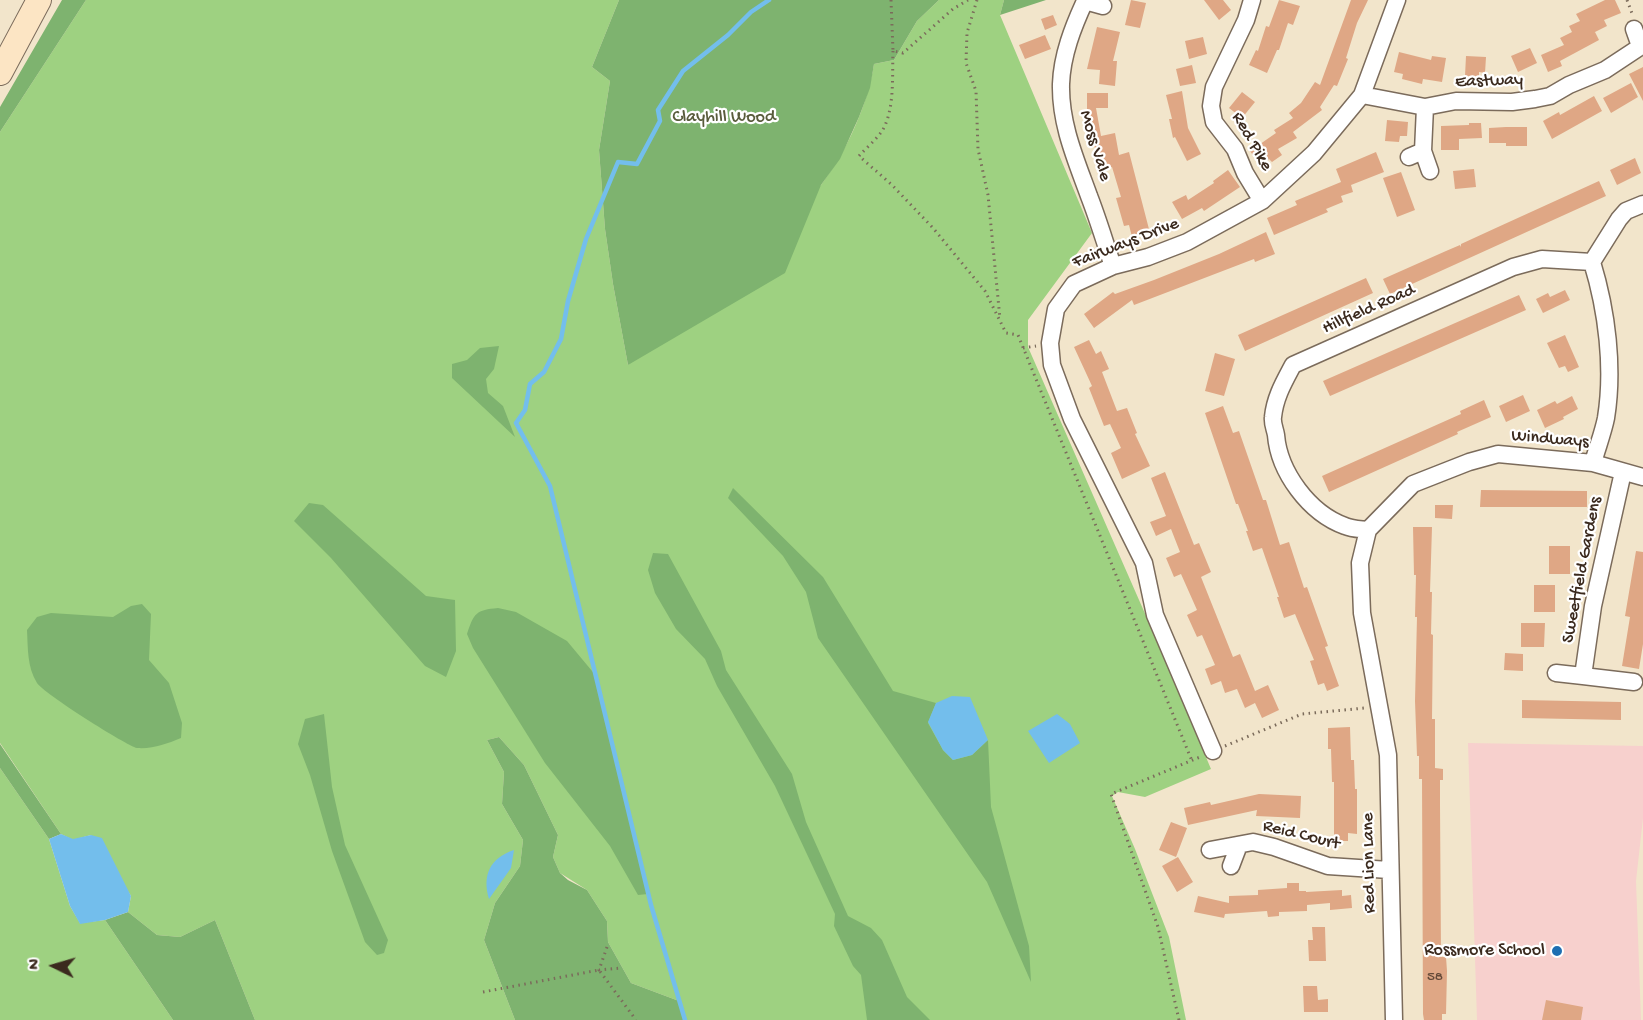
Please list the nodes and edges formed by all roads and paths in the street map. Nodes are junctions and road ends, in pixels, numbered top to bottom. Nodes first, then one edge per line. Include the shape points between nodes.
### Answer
1 (39, 0) edge
2 (891, 0) edge
3 (968, 0) edge
4 (976, 0) edge
5 (1085, 0) edge
6 (1252, 0) edge
7 (1397, 0) edge
8 (1102, 6) dead end
9 (1634, 29) dead end
10 (1642, 46) edge
11 (893, 51) junction
12 (0, 74) edge
13 (1362, 95) junction
14 (1425, 107) junction
15 (1430, 171) dead end
16 (1262, 201) junction
17 (1643, 204) edge
18 (1592, 262) junction
19 (1113, 266) junction
20 (1000, 321) junction
21 (1593, 463) junction
22 (1623, 472) junction
23 (1643, 477) edge
24 (1368, 530) junction
25 (1556, 673) dead end
26 (1583, 676) junction
27 (1634, 682) dead end
28 (1379, 706) junction
29 (1213, 751) junction
30 (1192, 761) junction
31 (1239, 845) junction
32 (1210, 850) dead end
33 (1231, 866) dead end
34 (1389, 870) junction
35 (607, 947) dead end
36 (621, 968) dead end
37 (599, 970) junction
38 (483, 992) dead end
39 (636, 1020) edge
40 (1179, 1020) edge
41 (1394, 1020) edge

1 - 12 main road
2 - 11 path
3 - 11 path via 911,48 903,53
4 - 20 path via 967,33 966,63 976,91 978,149 988,195
5 - 8 street, Moss Vale
5 - 19 street, Moss Vale via 1064,58 1064,120
6 - 16 street, Red Pike via 1214,87 1212,106 1214,122 1235,149
7 - 13 street, Fairways Drive
9 - 10 street, Eastway
10 - 14 street, Eastway via 1605,70 1550,96 1512,102 1456,100
11 - 20 path via 887,120 859,156 933,228 985,291
13 - 14 street, Eastway
13 - 16 street, Fairways Drive via 1314,153
14 - 15 street via 1416,154
16 - 19 street, Fairways Drive via 1187,242
17 - 18 street via 1619,219
18 - 21 street via 1602,304 1610,376 1605,419
18 - 24 street, Hillfield Road via 1542,259 1513,267 1293,365 1280,389 1272,419 1281,459 1305,499 1324,515 1346,527
19 - 29 street, Fairways Drive via 1074,284 1056,309 1050,343 1052,365 1072,419 1144,563 1155,615
20 - 30 path via 1006,333 1018,335
21 - 22 street, Windways
21 - 24 street, Windways via 1498,454 1469,462 1413,484
22 - 23 street, Windways
22 - 26 street, Sweetfield Gardens via 1593,606
24 - 28 street via 1360,564 1362,613
25 - 26 street
26 - 27 street
28 - 29 path via 1302,714
28 - 34 street, Red Lion Lane via 1388,756
29 - 30 path
30 - 40 path via 1111,794 1158,927
31 - 32 street, Reid Court
31 - 33 street, Reid Court
31 - 34 street, Reid Court via 1253,842 1328,866
34 - 41 street, Red Lion Lane
35 - 37 path
36 - 37 path
37 - 38 path
37 - 39 path

